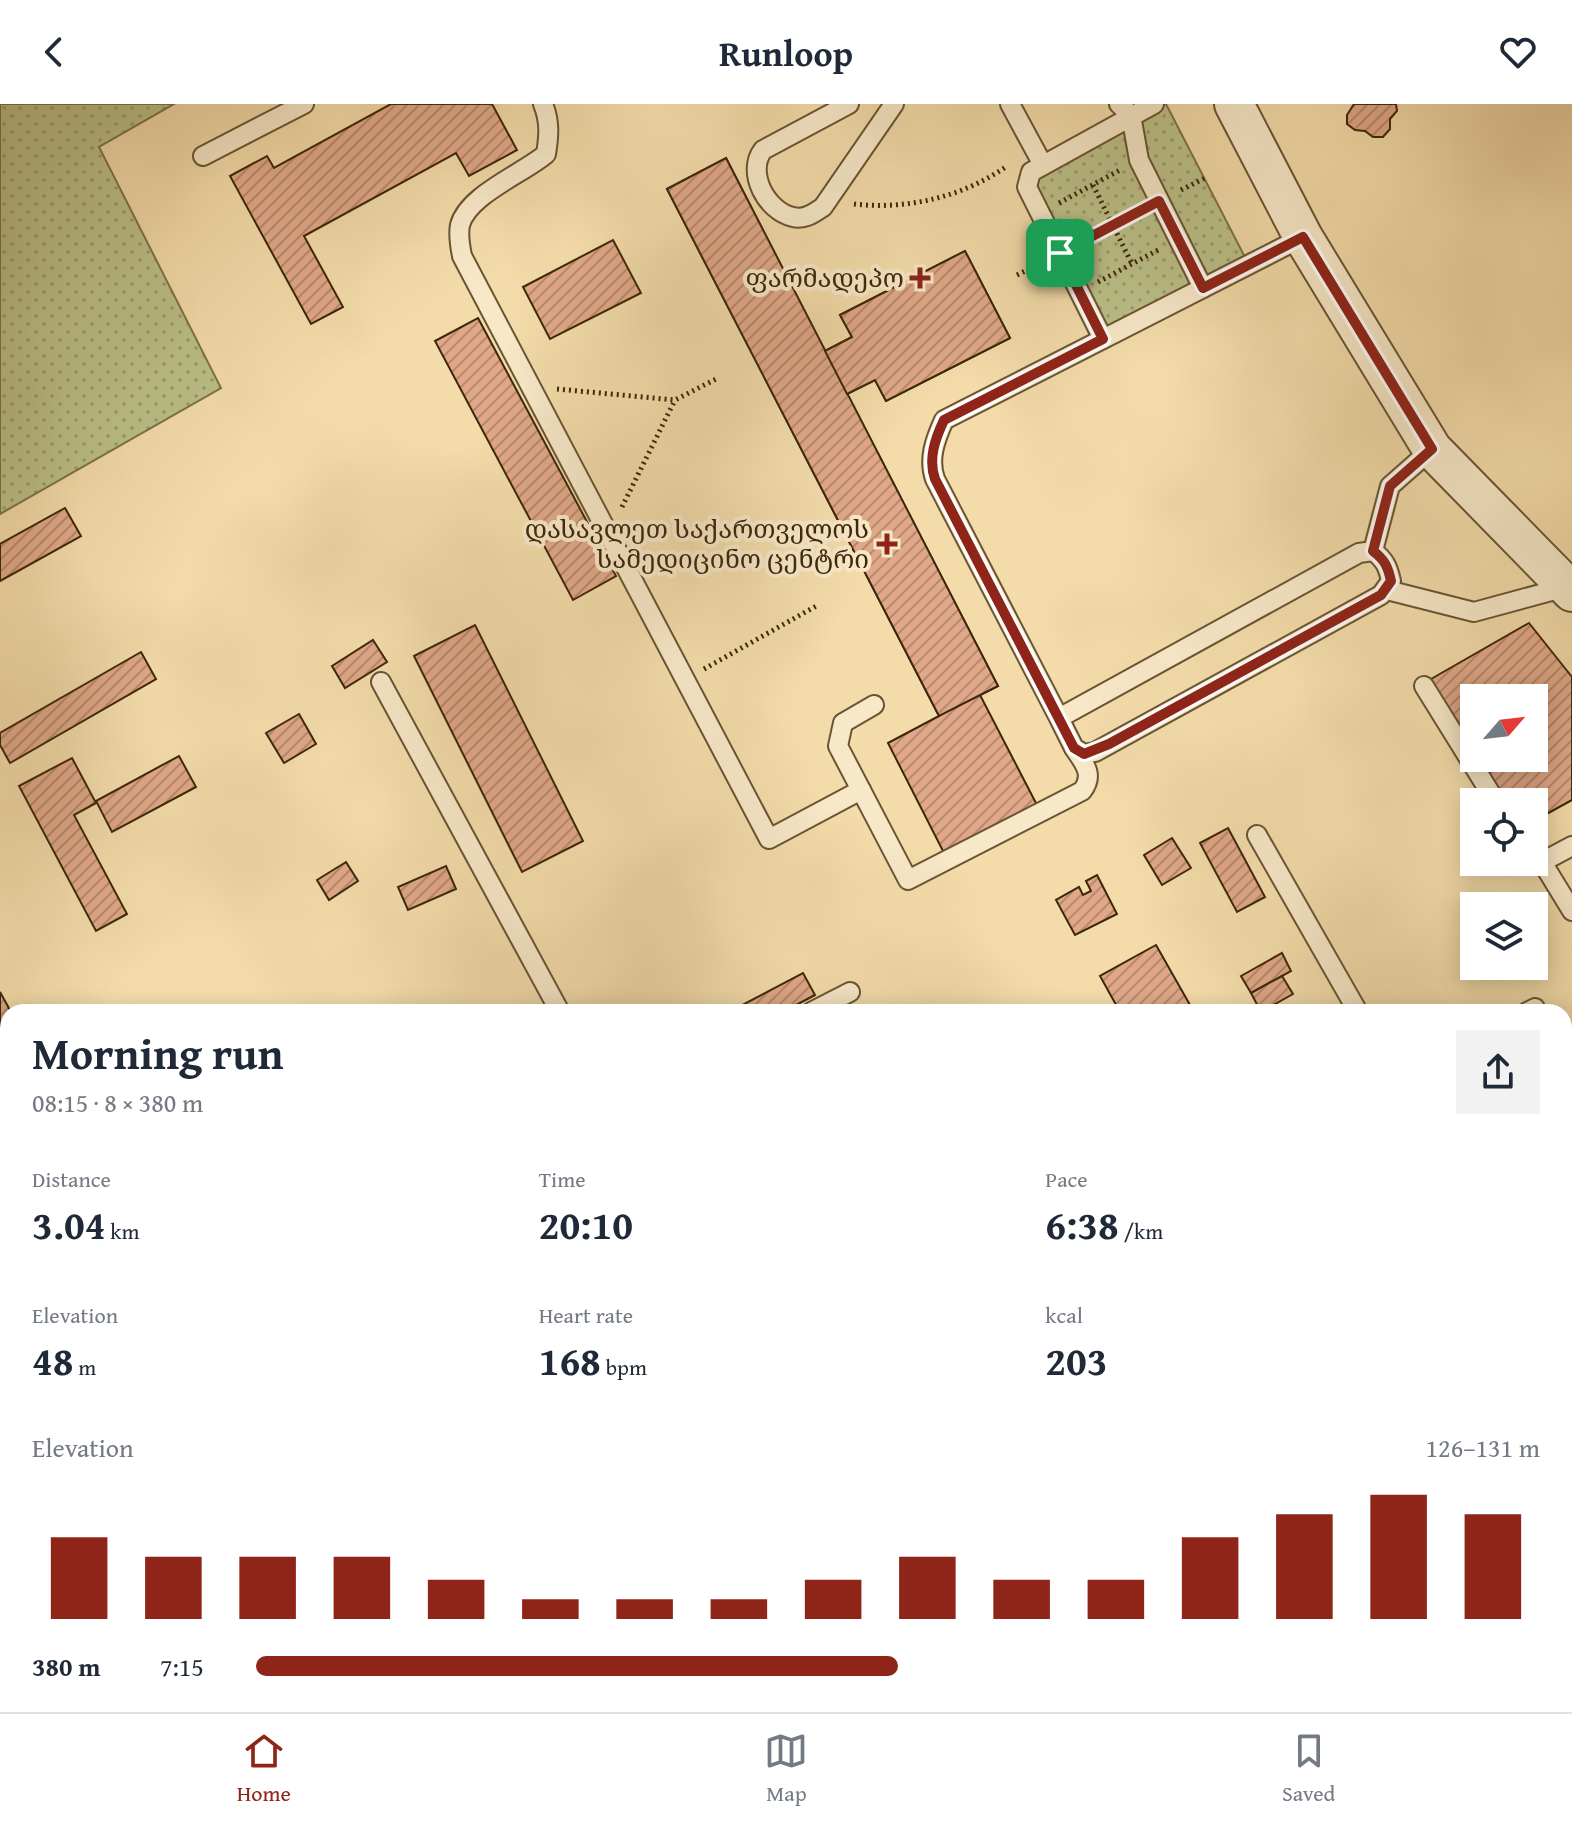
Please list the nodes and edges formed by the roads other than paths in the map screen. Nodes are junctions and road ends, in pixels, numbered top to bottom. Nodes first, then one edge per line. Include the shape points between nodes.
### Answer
1 (304, 104) edge
2 (543, 104) edge
3 (849, 104) edge
4 (894, 104) edge
5 (1010, 104) edge
6 (1154, 104) edge
7 (1234, 104) edge
8 (1125, 110) edge
9 (203, 156) dead end
10 (1043, 165) junction
11 (1303, 237) junction
12 (1203, 288) junction
13 (1103, 339) junction
14 (1432, 449) junction
15 (1373, 551) junction
16 (1571, 588) edge
17 (1387, 590) junction
18 (381, 682) dead end
19 (1424, 686) dead end
20 (874, 705) dead end
21 (1059, 718) junction
22 (1074, 748) junction
23 (1487, 788) edge
24 (861, 790) junction
25 (1257, 835) dead end
26 (1572, 846) edge
27 (1548, 854) edge
28 (1548, 874) edge
29 (1572, 911) edge
30 (850, 992) dead end
31 (556, 1004) edge
32 (827, 1004) edge
33 (1353, 1004) edge

1 - 9 lane
2 - 24 lane via 546,154 474,202 461,221 462,256 769,839
3 - 4 lane via 763,150 756,159 754,171 774,207 793,217 810,216 823,207
5 - 10 lane
6 - 8 lane
7 - 11 street
8 - 10 lane
8 - 12 lane via 1139,160
10 - 13 lane via 1031,172 1027,187
11 - 12 lane
11 - 14 street
12 - 13 lane
13 - 21 lane via 944,420 931,467
14 - 15 lane via 1390,486
14 - 16 street
15 - 17 lane via 1388,567
15 - 21 lane via 1359,553
16 - 17 lane via 1474,612
17 - 22 lane via 1095,752 1084,754
18 - 31 lane
19 - 23 lane
20 - 24 lane via 843,723 838,746
21 - 22 lane
22 - 24 lane via 1089,772 1082,791 908,880
25 - 33 lane
26 - 27 lane
28 - 29 lane
30 - 32 lane

